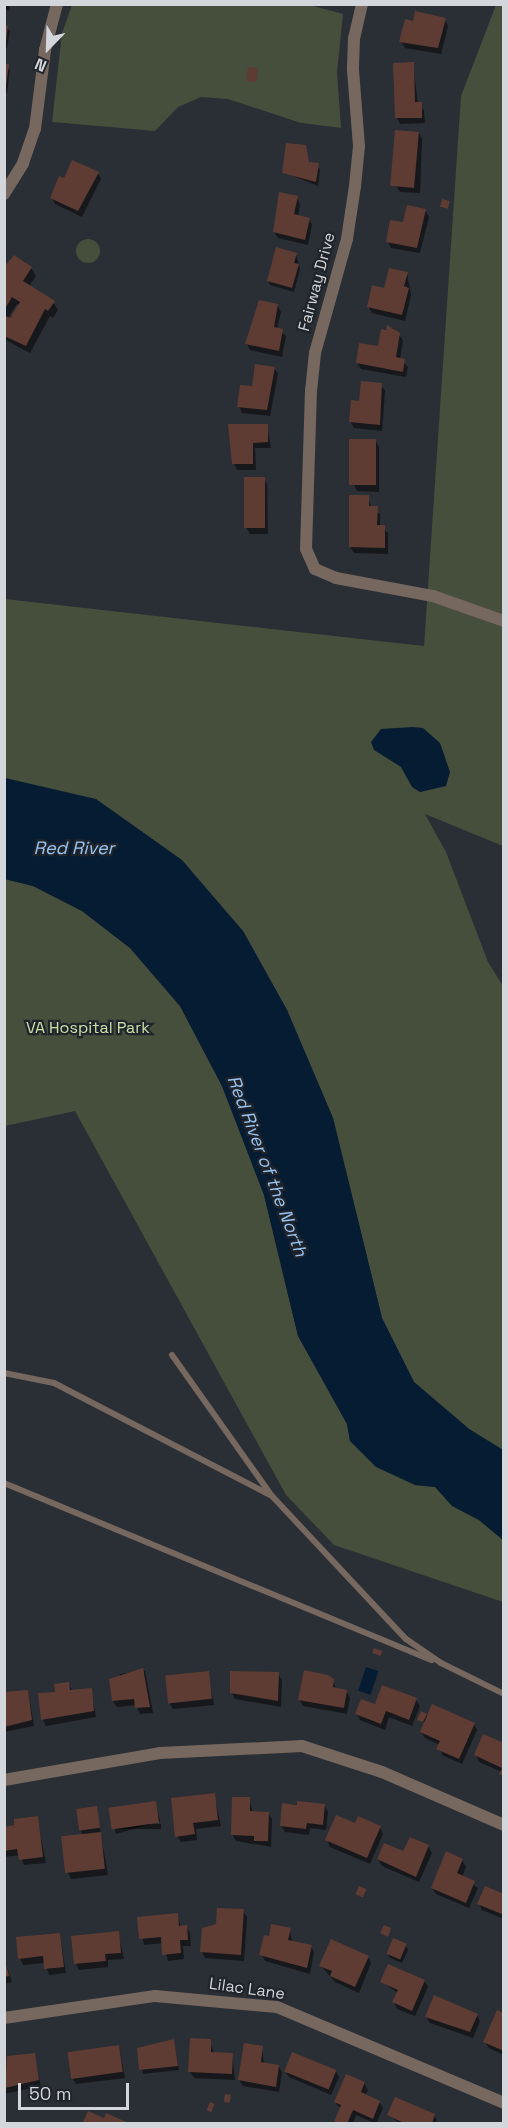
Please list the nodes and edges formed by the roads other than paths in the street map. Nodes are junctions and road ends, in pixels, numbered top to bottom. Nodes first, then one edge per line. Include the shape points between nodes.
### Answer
1 (57, 4) edge
2 (362, 4) edge
3 (4, 194) edge
4 (504, 621) edge
5 (172, 1355) dead end
6 (4, 1373) edge
7 (4, 1482) edge
8 (272, 1496) junction
9 (441, 1664) junction
10 (504, 1694) edge
11 (4, 1780) edge
12 (504, 1825) edge
13 (4, 2018) edge
14 (504, 2103) edge

1 - 3 street via 45,50 35,129 23,163
2 - 4 street, Fairway Drive via 354,38 359,146 355,186 347,239 315,353 306,549 315,569 336,578 433,596
5 - 8 lane
6 - 8 lane via 54,1383
7 - 9 lane
8 - 9 lane via 406,1639
9 - 10 lane
11 - 12 street via 160,1753 302,1746 382,1772
13 - 14 street, Lilac Lane via 155,1996 277,2007

